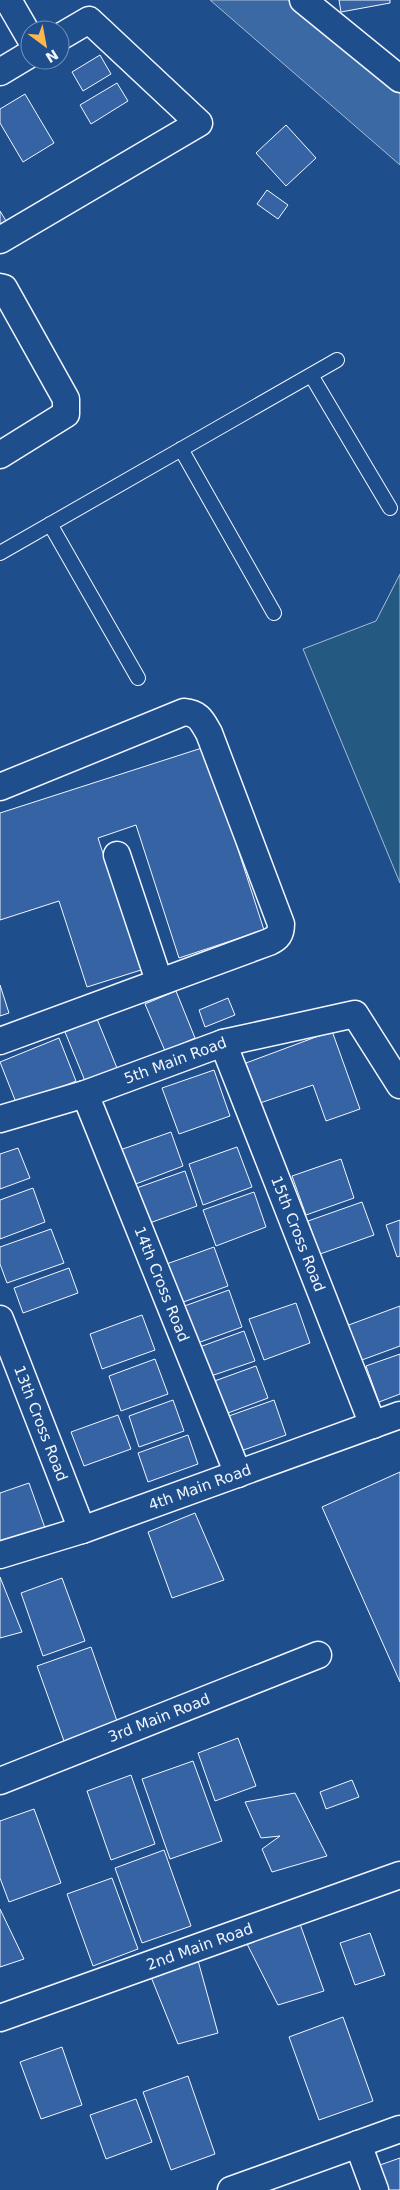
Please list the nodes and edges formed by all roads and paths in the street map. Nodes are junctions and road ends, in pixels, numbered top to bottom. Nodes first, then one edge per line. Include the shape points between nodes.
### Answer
1 (8, 0) edge
2 (303, 0) edge
3 (331, 0) edge
4 (20, 21) edge
5 (336, 27) junction
6 (70, 31) edge
7 (20, 60) edge
8 (0, 72) edge
9 (400, 79) edge
10 (0, 240) edge
11 (0, 287) edge
12 (337, 360) dead end
13 (312, 375) junction
14 (181, 449) junction
15 (0, 455) edge
16 (390, 508) dead end
17 (50, 524) junction
18 (0, 553) edge
19 (274, 613) dead end
20 (138, 678) dead end
21 (0, 787) edge
22 (117, 855) dead end
23 (159, 981) junction
24 (0, 1041) edge
25 (223, 1043) junction
26 (400, 1084) edge
27 (85, 1094) junction
28 (0, 1118) edge
29 (0, 1319) edge
30 (400, 1415) edge
31 (373, 1425) junction
32 (238, 1474) junction
33 (82, 1530) junction
34 (0, 1555) edge
35 (318, 1655) dead end
36 (0, 1781) edge
37 (400, 1875) edge
38 (0, 2018) edge
39 (400, 2129) edge
40 (358, 2144) junction
41 (230, 2190) edge
42 (375, 2190) edge

1 - 4 street
2 - 5 street
3 - 5 street
5 - 9 street
6 - 10 street via 89,20 199,123
7 - 8 street
11 - 15 street via 4,288 66,399 66,414
12 - 13 lane
13 - 14 lane
13 - 16 lane
14 - 17 lane
14 - 19 lane
17 - 18 lane
17 - 20 lane
21 - 23 street via 184,712 194,713 201,719 281,924 281,932 277,939
22 - 23 street
23 - 24 street
25 - 26 street, 5th Main Road via 355,1014
25 - 27 street, 5th Main Road
25 - 31 street, 15th Cross Road
27 - 28 street, 5th Main Road
27 - 32 street, 14th Cross Road
29 - 33 street, 13th Cross Road
30 - 31 street, 4th Main Road
31 - 32 street, 4th Main Road
32 - 33 street, 4th Main Road
33 - 34 street, 4th Main Road
35 - 36 street, 3rd Main Road
37 - 38 street, 2nd Main Road
39 - 40 street
40 - 41 street
40 - 42 street

